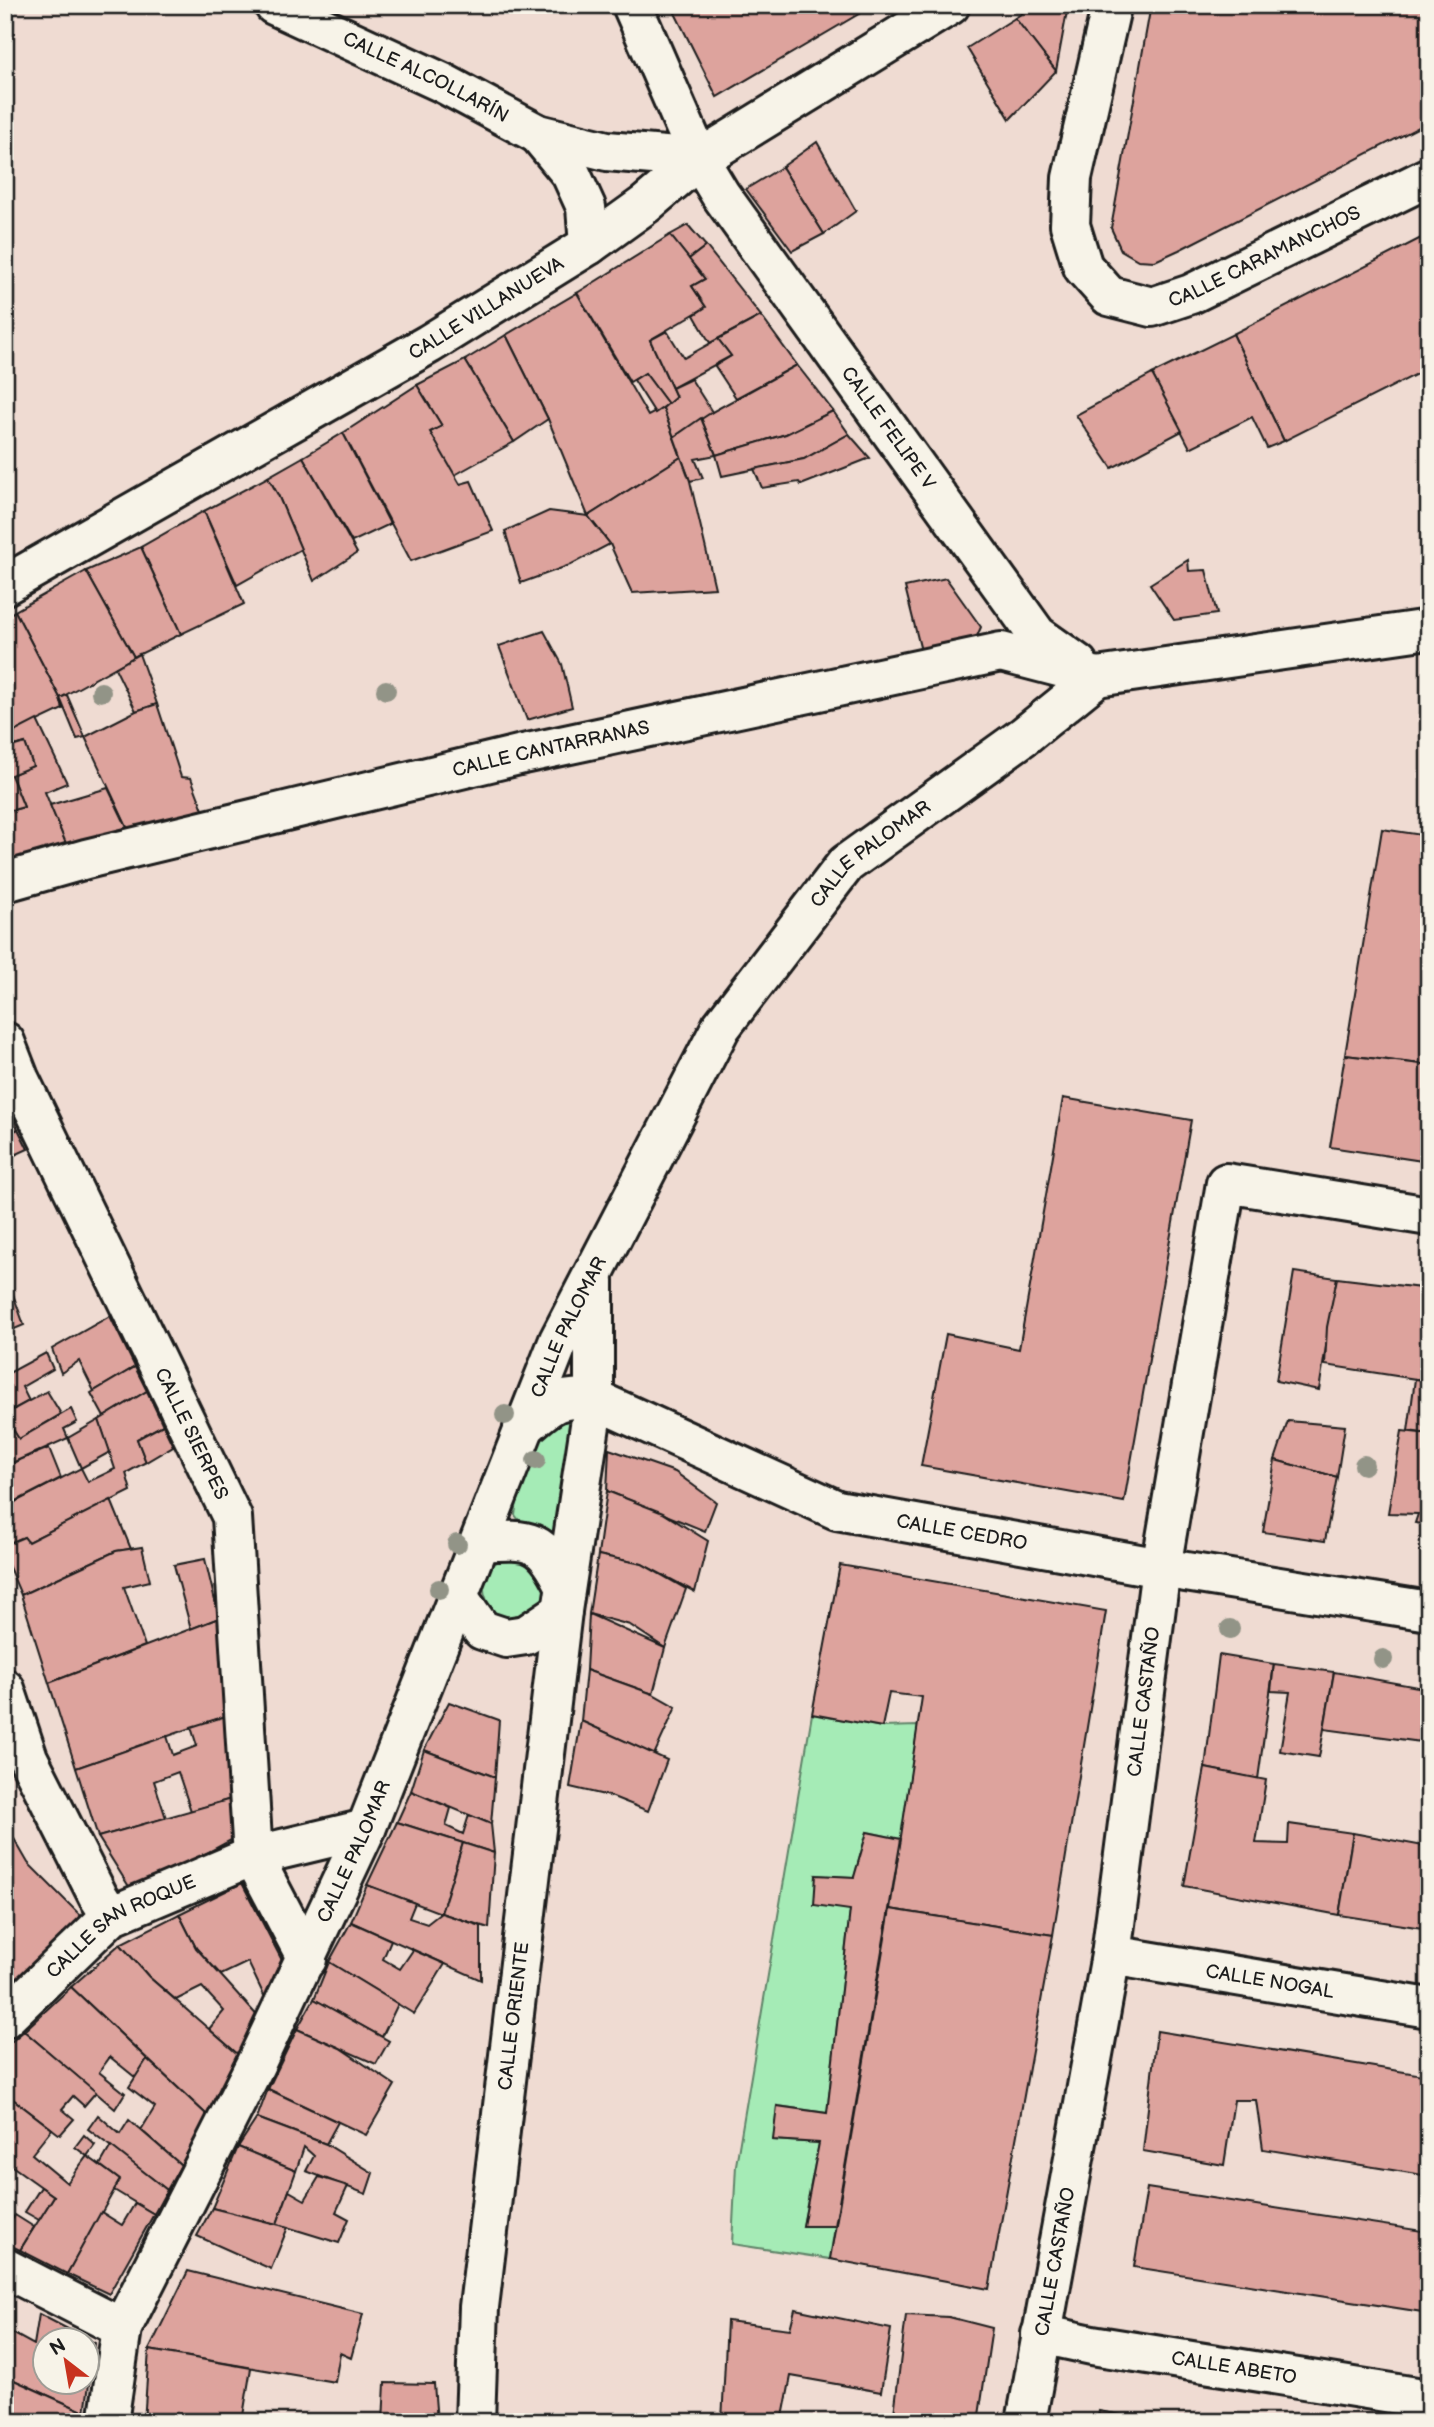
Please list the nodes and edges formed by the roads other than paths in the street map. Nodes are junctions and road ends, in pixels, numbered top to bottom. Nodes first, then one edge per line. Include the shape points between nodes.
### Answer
1 (274, 5) edge
2 (632, 5) edge
3 (950, 5) edge
4 (1106, 5) edge
5 (538, 134) junction
6 (699, 159) junction
7 (1429, 177) edge
8 (589, 245) junction
9 (5, 585) edge
10 (1429, 629) edge
11 (1097, 677) junction
12 (5, 882) edge
13 (5, 1042) edge
14 (1429, 1216) edge
15 (594, 1271) junction
16 (594, 1399) junction
17 (523, 1428) junction
18 (481, 1542) junction
19 (1161, 1568) junction
20 (459, 1598) junction
21 (563, 1598) junction
22 (1429, 1611) edge
23 (5, 1689) edge
24 (17, 1764) edge
25 (366, 1829) junction
26 (253, 1856) junction
27 (111, 1916) junction
28 (1111, 1955) junction
29 (307, 1959) junction
30 (1429, 2008) edge
31 (5, 2018) edge
32 (5, 2269) edge
33 (122, 2328) junction
34 (1041, 2334) junction
35 (1429, 2399) edge
36 (108, 2422) edge
37 (475, 2422) edge
38 (1026, 2422) edge

1 - 5 street, CALLE ALCOLLARÍN via 443,83
2 - 6 street, CALLE FELIPE V
3 - 6 street, CALLE VILLANUEVA
4 - 7 street, CALLE CARAMANCHOS via 1110,12 1072,178 1070,225 1083,267 1109,296 1152,307 1191,294
5 - 6 street, CALLE ALCOLLARÍN via 607,151
5 - 8 street, CALLE ALCOLLARÍN via 571,174 586,207
6 - 8 street, CALLE VILLANUEVA
6 - 11 street, CALLE FELIPE V via 1037,635
8 - 9 street, CALLE VILLANUEVA via 418,351
10 - 11 street
11 - 12 street, CALLE CANTARRANAS via 1001,652 523,754
11 - 15 street, CALLE PALOMAR via 1024,736 846,864 721,1027
13 - 26 street, CALLE SIERPES via 232,1517
14 - 19 street, CALLE CASTAÑO via 1226,1183
15 - 16 street, CALLE ORIENTE
15 - 17 street, CALLE PALOMAR
16 - 17 street, CALLE CEDRO via 572,1397 553,1403
16 - 19 street, CALLE CEDRO via 836,1510
16 - 21 street, CALLE ORIENTE
17 - 18 street, CALLE PALOMAR
18 - 20 street, CALLE PALOMAR
18 - 21 street via 516,1540 537,1546 553,1560
19 - 22 street, CALLE CEDRO
19 - 28 street, CALLE CASTAÑO
20 - 21 street via 482,1630 506,1638 526,1635
20 - 25 street, CALLE PALOMAR
21 - 37 street, CALLE ORIENTE via 479,2307
23 - 24 street
24 - 27 street
25 - 26 street, CALLE SAN ROQUE
25 - 29 street, CALLE PALOMAR
26 - 27 street, CALLE SAN ROQUE
26 - 29 street
27 - 31 street, CALLE SAN ROQUE
28 - 30 street, CALLE NOGAL
28 - 34 street, CALLE CASTAÑO
29 - 33 street, CALLE PALOMAR
32 - 33 street
33 - 36 street, CALLE PALOMAR
34 - 35 street, CALLE ABETO
34 - 38 street, CALLE CASTAÑO

